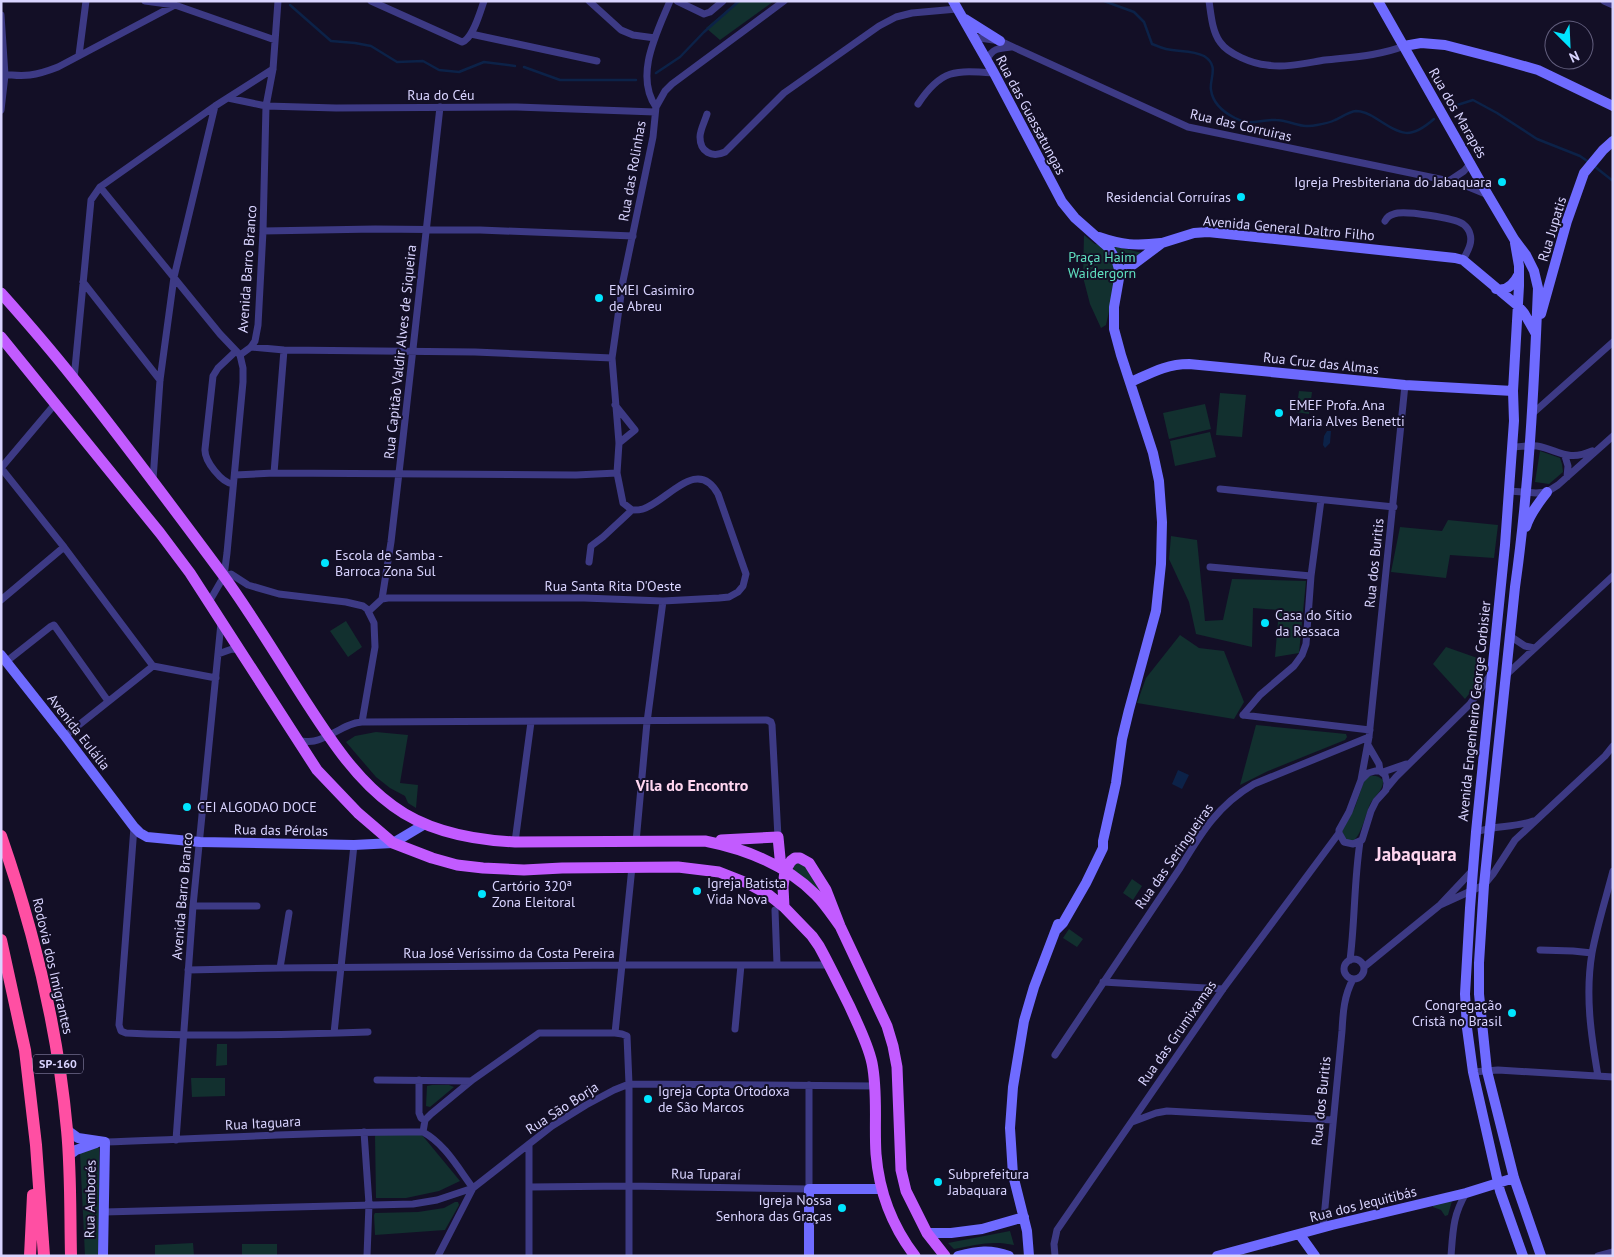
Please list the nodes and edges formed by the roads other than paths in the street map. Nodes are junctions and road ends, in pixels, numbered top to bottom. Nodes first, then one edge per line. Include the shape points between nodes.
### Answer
1 (86, 1) edge
2 (145, 1) edge
3 (278, 1) edge
4 (371, 1) edge
5 (484, 1) edge
6 (589, 1) edge
7 (670, 1) edge
8 (677, 1) edge
9 (723, 1) edge
10 (784, 1) edge
11 (1209, 1) edge
12 (1378, 1) edge
13 (1604, 1) edge
14 (1613, 4) edge
15 (174, 5) junction
16 (957, 9) edge
17 (1, 15) edge
18 (471, 34) junction
19 (973, 37) junction
20 (655, 38) junction
21 (275, 40) junction
22 (1000, 41) junction
23 (1012, 46) junction
24 (1404, 46) junction
25 (79, 55) junction
26 (987, 60) junction
27 (597, 61) dead end
28 (273, 69) junction
29 (994, 73) junction
30 (3, 75) edge
31 (228, 98) junction
32 (918, 104) dead end
33 (215, 106) junction
34 (266, 106) junction
35 (1613, 106) edge
36 (440, 107) junction
37 (1, 110) edge
38 (656, 110) junction
39 (707, 114) dead end
40 (1613, 142) edge
41 (1471, 163) junction
42 (1449, 180) junction
43 (100, 187) junction
44 (1488, 195) junction
45 (1385, 221) dead end
46 (427, 230) junction
47 (263, 231) junction
48 (1094, 235) junction
49 (634, 236) junction
50 (1514, 239) junction
51 (1162, 243) junction
52 (1463, 260) junction
53 (1120, 273) junction
54 (1519, 274) junction
55 (174, 277) junction
56 (83, 282) junction
57 (1496, 288) junction
58 (1, 293) edge
59 (1518, 306) junction
60 (1536, 335) junction
61 (1, 337) edge
62 (1613, 342) edge
63 (251, 347) junction
64 (284, 350) junction
65 (413, 351) junction
66 (238, 353) junction
67 (612, 358) junction
68 (74, 379) junction
69 (160, 380) junction
70 (1130, 382) junction
71 (1406, 385) junction
72 (1513, 391) junction
73 (55, 404) junction
74 (615, 405) junction
75 (1532, 414) junction
76 (1613, 436) edge
77 (618, 444) junction
78 (1529, 446) junction
79 (1512, 447) junction
80 (1599, 448) junction
81 (1565, 456) junction
82 (1, 468) edge
83 (274, 473) junction
84 (617, 473) junction
85 (399, 474) junction
86 (235, 475) junction
87 (1567, 477) junction
88 (153, 481) junction
89 (234, 484) junction
90 (1220, 489) dead end
91 (1509, 491) junction
92 (1547, 492) junction
93 (1526, 493) junction
94 (1320, 500) junction
95 (1394, 507) junction
96 (632, 510) junction
97 (1521, 542) junction
98 (64, 547) junction
99 (589, 562) dead end
100 (1210, 567) dead end
101 (224, 576) junction
102 (1311, 576) junction
103 (1613, 576) edge
104 (382, 599) junction
105 (1, 600) edge
106 (663, 600) junction
107 (210, 602) junction
108 (369, 611) junction
109 (221, 622) junction
110 (1510, 636) junction
111 (1534, 648) junction
112 (240, 650) junction
113 (218, 654) junction
114 (4, 658) edge
115 (153, 666) junction
116 (1492, 672) junction
117 (1506, 675) junction
118 (216, 678) junction
119 (108, 700) junction
120 (1470, 704) junction
121 (1489, 704) junction
122 (362, 722) junction
123 (531, 722) junction
124 (648, 722) junction
125 (65, 736) junction
126 (328, 736) junction
127 (1369, 738) junction
128 (298, 741) junction
129 (1613, 746) edge
130 (1609, 755) edge
131 (1411, 762) junction
132 (1382, 772) junction
133 (1361, 780) junction
134 (1386, 790) junction
135 (1536, 820) junction
136 (425, 824) junction
137 (134, 827) junction
138 (1511, 827) junction
139 (1491, 828) junction
140 (1476, 832) junction
141 (1339, 833) junction
142 (1, 836) edge
143 (778, 837) junction
144 (1515, 840) junction
145 (200, 842) junction
146 (515, 842) junction
147 (636, 842) junction
148 (705, 842) junction
149 (393, 843) junction
150 (1357, 843) junction
151 (354, 845) junction
152 (632, 868) junction
153 (783, 870) junction
154 (1473, 870) junction
155 (1613, 871) edge
156 (1612, 880) edge
157 (1484, 885) junction
158 (1472, 891) junction
159 (1440, 905) junction
160 (193, 906) junction
161 (257, 906) dead end
162 (780, 909) junction
163 (289, 913) dead end
164 (840, 926) junction
165 (1, 940) edge
166 (1540, 950) dead end
167 (1592, 953) junction
168 (1354, 960) junction
169 (776, 964) junction
170 (621, 965) junction
171 (741, 965) junction
172 (830, 965) junction
173 (340, 967) junction
174 (280, 968) junction
175 (1364, 968) junction
176 (188, 970) junction
177 (1352, 979) junction
178 (1103, 982) junction
179 (1223, 989) junction
180 (735, 1029) dead end
181 (368, 1032) dead end
182 (615, 1033) junction
183 (334, 1034) junction
184 (182, 1036) junction
185 (1055, 1055) dead end
186 (1486, 1071) junction
187 (1473, 1072) junction
188 (1598, 1076) junction
189 (1613, 1077) edge
190 (377, 1080) dead end
191 (419, 1080) junction
192 (471, 1081) junction
193 (629, 1084) junction
194 (809, 1085) junction
195 (875, 1086) junction
196 (425, 1120) junction
197 (1333, 1120) junction
198 (1132, 1122) junction
199 (67, 1130) junction
200 (364, 1132) junction
201 (423, 1132) junction
202 (176, 1140) junction
203 (105, 1142) junction
204 (529, 1144) junction
205 (36, 1145) junction
206 (68, 1156) junction
207 (1514, 1178) junction
208 (1498, 1183) junction
209 (628, 1186) junction
210 (530, 1187) junction
211 (473, 1188) junction
212 (809, 1189) junction
213 (881, 1189) junction
214 (1466, 1193) junction
215 (369, 1204) junction
216 (104, 1212) junction
217 (1024, 1216) junction
218 (1323, 1228) junction
219 (927, 1232) junction
220 (951, 1233) junction
221 (1300, 1235) junction
222 (937, 1246) junction
223 (1613, 1252) edge
224 (30, 1256) edge
225 (44, 1256) edge
226 (71, 1256) edge
227 (104, 1256) edge
228 (367, 1256) edge
229 (438, 1256) edge
230 (529, 1256) edge
231 (629, 1256) edge
232 (809, 1256) edge
233 (914, 1256) edge
234 (944, 1256) edge
235 (958, 1256) edge
236 (1009, 1256) edge
237 (1029, 1256) edge
238 (1055, 1256) edge
239 (1217, 1256) edge
240 (1315, 1256) edge
241 (1451, 1256) edge
242 (1523, 1256) edge
243 (1541, 1256) edge
244 (1598, 1256) edge

1 - 25 street
2 - 15 street
3 - 21 street
4 - 18 street via 459,42 465,42
5 - 18 street
6 - 20 street via 621,30
7 - 20 street
8 - 9 street via 704,14
10 - 38 street, Rua das Rolinhas via 672,84
11 - 24 street via 1219,42 1251,62 1268,66 1384,52
12 - 24 street, Rua dos Marapés
13 - 14 street
15 - 21 street
15 - 25 street
16 - 19 street, Rua das Guassatungas
16 - 22 street
16 - 39 street via 912,13 879,26 784,94 719,154 707,152 700,141
17 - 30 street
18 - 27 street
19 - 22 street, Rua das Corruiras
19 - 26 street, Rua das Guassatungas
20 - 38 street via 648,69 649,94
21 - 28 street
22 - 23 street, Rua das Corruiras
23 - 26 street via 998,48 990,53
23 - 42 street, Rua das Corruiras via 1188,127
24 - 35 street via 1421,43 1444,45 1530,68
24 - 41 street, Rua dos Marapés
25 - 30 street via 41,74
26 - 29 street, Rua das Guassatungas
28 - 31 street
28 - 34 street, Avenida Barro Branco
29 - 32 street via 952,73 928,88
29 - 48 street, Rua das Guassatungas via 1062,202
30 - 37 street
31 - 33 street
31 - 34 street, Rua do Céu
33 - 43 street
33 - 55 street
34 - 36 street, Rua do Céu
34 - 47 street, Avenida Barro Branco
36 - 38 street, Rua do Céu
36 - 46 street, Rua Capitão Valdir Alves de Siqueira
38 - 49 street, Rua das Rolinhas
40 - 60 street, Rua Jupatis via 1584,174 1567,221
41 - 42 street
41 - 44 street, Rua dos Marapés
42 - 44 street, Rua das Corruiras
43 - 55 street
43 - 56 street via 91,200
44 - 50 street, Rua dos Marapés
45 - 52 street, Avenida General Daltro Filho via 1388,216 1404,213 1461,223 1469,231 1471,239
46 - 47 street
46 - 49 street
46 - 65 street, Rua Capitão Valdir Alves de Siqueira
47 - 63 street, Avenida Barro Branco via 258,325
48 - 51 street via 1129,245
48 - 53 street via 1109,248
49 - 67 street, Rua das Rolinhas via 623,281
50 - 54 street, Avenida Engenheiro George Corbisier
50 - 60 street, Avenida Engenheiro George Corbisier via 1537,278
51 - 52 street, Avenida General Daltro Filho via 1208,232
51 - 53 street, Avenida General Daltro Filho
52 - 57 street
53 - 70 street via 1114,329
54 - 57 street via 1508,288
54 - 59 street, Avenida Engenheiro George Corbisier
55 - 66 street
55 - 69 street
56 - 68 street
56 - 69 street
57 - 59 street
58 - 68 main road
59 - 60 street
59 - 72 street, Avenida Engenheiro George Corbisier
60 - 75 street, Avenida Engenheiro George Corbisier
61 - 73 main road
62 - 75 street
63 - 64 street
63 - 66 street, Avenida Barro Branco
64 - 65 street
64 - 83 street
65 - 67 street
65 - 85 street, Rua Capitão Valdir Alves de Siqueira
66 - 86 street via 243,382
66 - 89 street, Avenida Barro Branco via 218,368 213,376 204,449 209,463 226,483
67 - 74 street, Rua das Rolinhas
68 - 88 main road
69 - 88 street
70 - 71 street, Rua Cruz das Almas via 1156,370 1189,364
70 - 217 street via 1159,481 1162,522 1156,612 1126,720 1103,841 1063,923 1056,930 1024,1022 1013,1086 1010,1128 1013,1175
71 - 72 street, Rua Cruz das Almas
71 - 95 street, Rua dos Buritis
72 - 79 street, Avenida Engenheiro George Corbisier
73 - 82 street
73 - 107 main road via 160,533
74 - 77 street, Rua das Rolinhas
74 - 77 street via 636,430
75 - 78 street, Avenida Engenheiro George Corbisier
76 - 80 street
77 - 84 street, Rua das Rolinhas
78 - 79 street
78 - 81 street
78 - 93 street, Avenida Engenheiro George Corbisier
79 - 91 street, Avenida Engenheiro George Corbisier
80 - 81 street via 1586,454
80 - 87 street
81 - 87 street
82 - 98 street
83 - 85 street
83 - 86 street
84 - 85 street
84 - 96 street, Rua das Rolinhas via 622,504
85 - 104 street, Rua Capitão Valdir Alves de Siqueira
86 - 89 street
87 - 92 street
88 - 101 main road
89 - 101 street
90 - 94 street
91 - 93 street
91 - 116 street, Avenida Engenheiro George Corbisier
92 - 93 street
92 - 97 street via 1528,519
93 - 97 street, Avenida Engenheiro George Corbisier
94 - 95 street
94 - 102 street
95 - 127 street, Rua dos Buritis
96 - 99 street via 591,546
96 - 106 street, Rua Santa Rita D'Oeste via 642,510 693,479 706,480 718,494 743,564 745,580 738,592 729,597
97 - 110 street, Avenida Engenheiro George Corbisier
98 - 105 street
98 - 115 street
100 - 102 street
101 - 107 street
101 - 108 street via 232,574 248,584 279,594 346,602
101 - 126 main road
102 - 127 street via 1306,644 1302,655 1243,714
103 - 111 street
104 - 106 street, Rua Santa Rita D'Oeste
104 - 108 street
106 - 124 street
107 - 109 main road
108 - 122 street via 375,629 375,647
109 - 112 main road
109 - 113 street, Avenida Barro Branco
110 - 111 street
110 - 117 street, Avenida Engenheiro George Corbisier
111 - 117 street
112 - 113 street
112 - 128 main road
113 - 118 street, Avenida Barro Branco
114 - 119 street via 54,625
114 - 125 street, Avenida Eulália
115 - 118 street
115 - 119 street
116 - 120 street
116 - 121 street, Avenida Engenheiro George Corbisier
117 - 139 street, Avenida Engenheiro George Corbisier
118 - 145 street, Avenida Barro Branco
119 - 125 street
120 - 121 street via 1480,701
120 - 131 street
121 - 140 street, Avenida Engenheiro George Corbisier
122 - 123 street
122 - 126 street
123 - 124 street
123 - 146 street
124 - 143 street via 771,722
124 - 147 street
125 - 137 street, Avenida Eulália
126 - 128 street via 314,742
126 - 136 main road via 380,796
127 - 132 street
127 - 133 street, Rua dos Buritis
127 - 178 street, Rua das Seringueiras via 1254,784 1224,806 1202,832
128 - 149 main road via 327,780
129 - 130 street
130 - 135 street
131 - 132 street
131 - 134 street
132 - 133 street via 1368,773
132 - 134 street via 1387,780
133 - 141 street, Rua das Grumixamas
134 - 150 street via 1376,801 1364,835
135 - 138 street
135 - 144 street
136 - 146 main road via 462,837
136 - 149 street, Rua das Pérolas
137 - 145 street, Rua das Pérolas via 147,837
137 - 184 street via 119,1025 126,1033
138 - 139 street
138 - 144 street
139 - 140 street
139 - 157 street, Avenida Engenheiro George Corbisier
140 - 154 street, Avenida Engenheiro George Corbisier
141 - 150 street via 1344,842
141 - 179 street, Rua das Grumixamas
142 - 199 highway, Rodovia dos Imigrantes / SP-160 via 34,943 54,1036
143 - 148 main road
143 - 153 main road
144 - 157 street
145 - 151 street, Rua das Pérolas
145 - 160 street, Avenida Barro Branco
146 - 147 main road
147 - 148 main road
148 - 153 main road via 744,851
149 - 151 street, Rua das Pérolas
149 - 152 main road via 457,865 483,868
150 - 168 street
151 - 173 street
152 - 162 main road via 678,867 720,872 769,895
152 - 170 street
153 - 162 main road
153 - 164 main road via 816,895
153 - 164 main road via 796,858 809,863 826,890
154 - 158 street, Avenida Engenheiro George Corbisier
154 - 159 street
155 - 156 street
156 - 167 street
157 - 158 street
157 - 186 street, Avenida Engenheiro George Corbisier via 1479,994
158 - 159 street
158 - 187 street, Avenida Engenheiro George Corbisier via 1466,994
159 - 175 street
160 - 161 street
160 - 176 street, Avenida Barro Branco
162 - 169 street
162 - 172 main road via 812,936
163 - 174 street
164 - 219 main road via 894,1046 901,1170 906,1191
165 - 205 highway, SP-160 via 25,1050
166 - 167 street
167 - 188 street via 1589,1008
168 - 175 street via 1361,962
168 - 177 street via 1345,964 1344,970
169 - 171 street, Rua José Veríssimo da Costa Pereira
169 - 172 street, Rua José Veríssimo da Costa Pereira
170 - 171 street, Rua José Veríssimo da Costa Pereira
170 - 173 street, Rua José Veríssimo da Costa Pereira
170 - 182 street
171 - 180 street
172 - 195 main road via 870,1053
173 - 174 street, Rua José Veríssimo da Costa Pereira
173 - 183 street
174 - 176 street, Rua José Veríssimo da Costa Pereira
175 - 177 street via 1361,976
176 - 184 street, Avenida Barro Branco
177 - 197 street, Rua dos Buritis via 1343,1006
178 - 179 street
178 - 185 street, Rua das Seringueiras
179 - 198 street, Rua das Grumixamas
181 - 183 street
182 - 192 street via 540,1033
182 - 193 street via 627,1036
183 - 184 street
184 - 202 street, Avenida Barro Branco
186 - 187 street
186 - 188 street
186 - 207 street, Avenida Engenheiro George Corbisier
187 - 208 street, Avenida Engenheiro George Corbisier
188 - 189 street
190 - 191 street
191 - 192 street
191 - 196 street via 419,1113
192 - 196 street
193 - 194 street, Rua São Borja
193 - 204 street, Rua São Borja via 586,1105
193 - 209 street
194 - 195 street, Rua São Borja
194 - 212 street
195 - 213 main road via 876,1154
196 - 201 street
197 - 198 street via 1167,1111
197 - 218 street, Rua dos Buritis
198 - 238 street, Rua das Grumixamas via 1057,1230
199 - 203 street, Rua Itaguara via 78,1138
199 - 206 highway, Rodovia dos Imigrantes / SP-160
200 - 201 street, Rua Itaguara
200 - 202 street, Rua Itaguara
200 - 215 street
201 - 211 street via 443,1148
202 - 203 street, Rua Itaguara
203 - 206 street, Rua Itaguara via 84,1146
203 - 216 street, Rua Amborés
204 - 210 street
204 - 211 street, Rua São Borja
205 - 224 highway
205 - 225 highway, SP-160
206 - 226 highway, Rodovia dos Imigrantes / SP-160
207 - 208 street, Rua dos Jequitibás
207 - 243 street, Avenida Engenheiro George Corbisier
208 - 214 street, Rua dos Jequitibás
208 - 242 street, Avenida Engenheiro George Corbisier
209 - 210 street, Rua Tuparaí
209 - 212 street, Rua Tuparaí
209 - 231 street
210 - 230 street
211 - 215 street via 438,1200 413,1204
211 - 229 street, Rua São Borja
212 - 213 street, Rua Tuparaí
212 - 232 street
213 - 233 main road via 893,1221
214 - 218 street, Rua dos Jequitibás
214 - 241 street via 1453,1222
215 - 216 street
215 - 228 street
216 - 227 street, Rua Amborés
217 - 220 street
217 - 237 street
218 - 221 street, Rua dos Jequitibás
219 - 220 street
219 - 222 main road
220 - 222 street
221 - 239 street, Rua dos Jequitibás
221 - 240 street
222 - 234 main road
223 - 244 street
235 - 236 street via 986,1251

